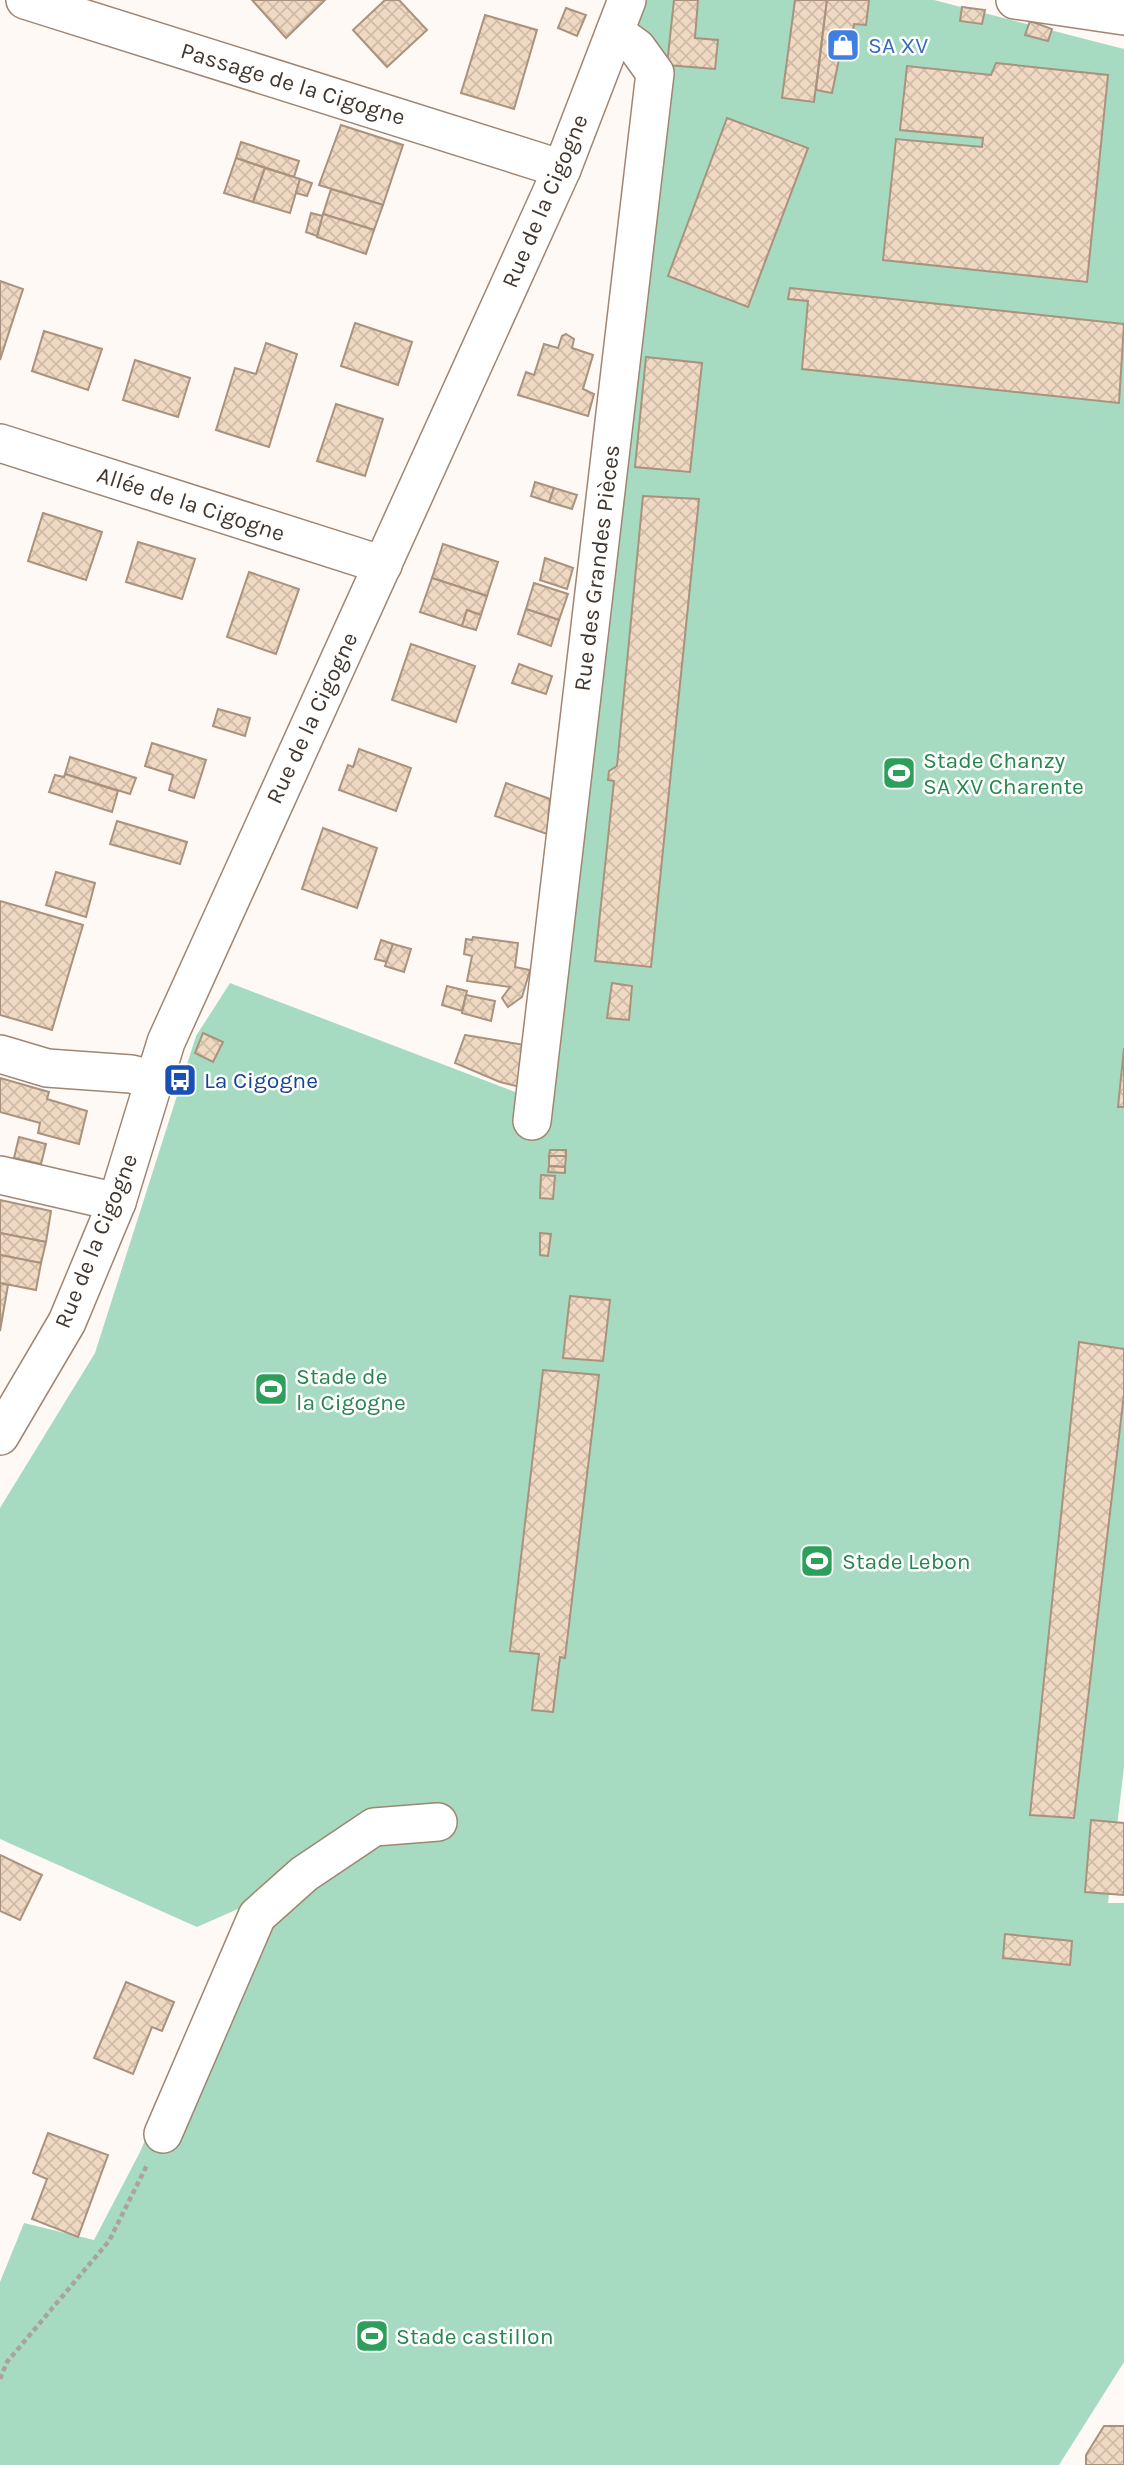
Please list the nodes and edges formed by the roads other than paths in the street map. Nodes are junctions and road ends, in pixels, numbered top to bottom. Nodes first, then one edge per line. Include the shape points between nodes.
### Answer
1 (25, 0) edge
2 (1015, 0) edge
3 (621, 16) edge
4 (1124, 16) edge
5 (562, 169) junction
6 (0, 443) edge
7 (383, 565) junction
8 (0, 1055) edge
9 (155, 1080) junction
10 (532, 1121) dead end
11 (0, 1175) edge
12 (117, 1202) junction
13 (0, 1436) edge
14 (438, 1822) dead end
15 (163, 2134) road end

1 - 5 street, Passage de la Cigogne
2 - 4 street
3 - 5 street, Rue de la Cigogne
3 - 10 street, Rue des Grandes Pièces via 655,73
5 - 7 street, Rue de la Cigogne
6 - 7 street, Allée de la Cigogne
7 - 9 street, Rue de la Cigogne via 194,976
8 - 9 street via 47,1068
9 - 12 street, Rue de la Cigogne
11 - 12 street
12 - 13 street, Rue de la Cigogne via 67,1322
14 - 15 street via 374,1827 304,1874 257,1916

